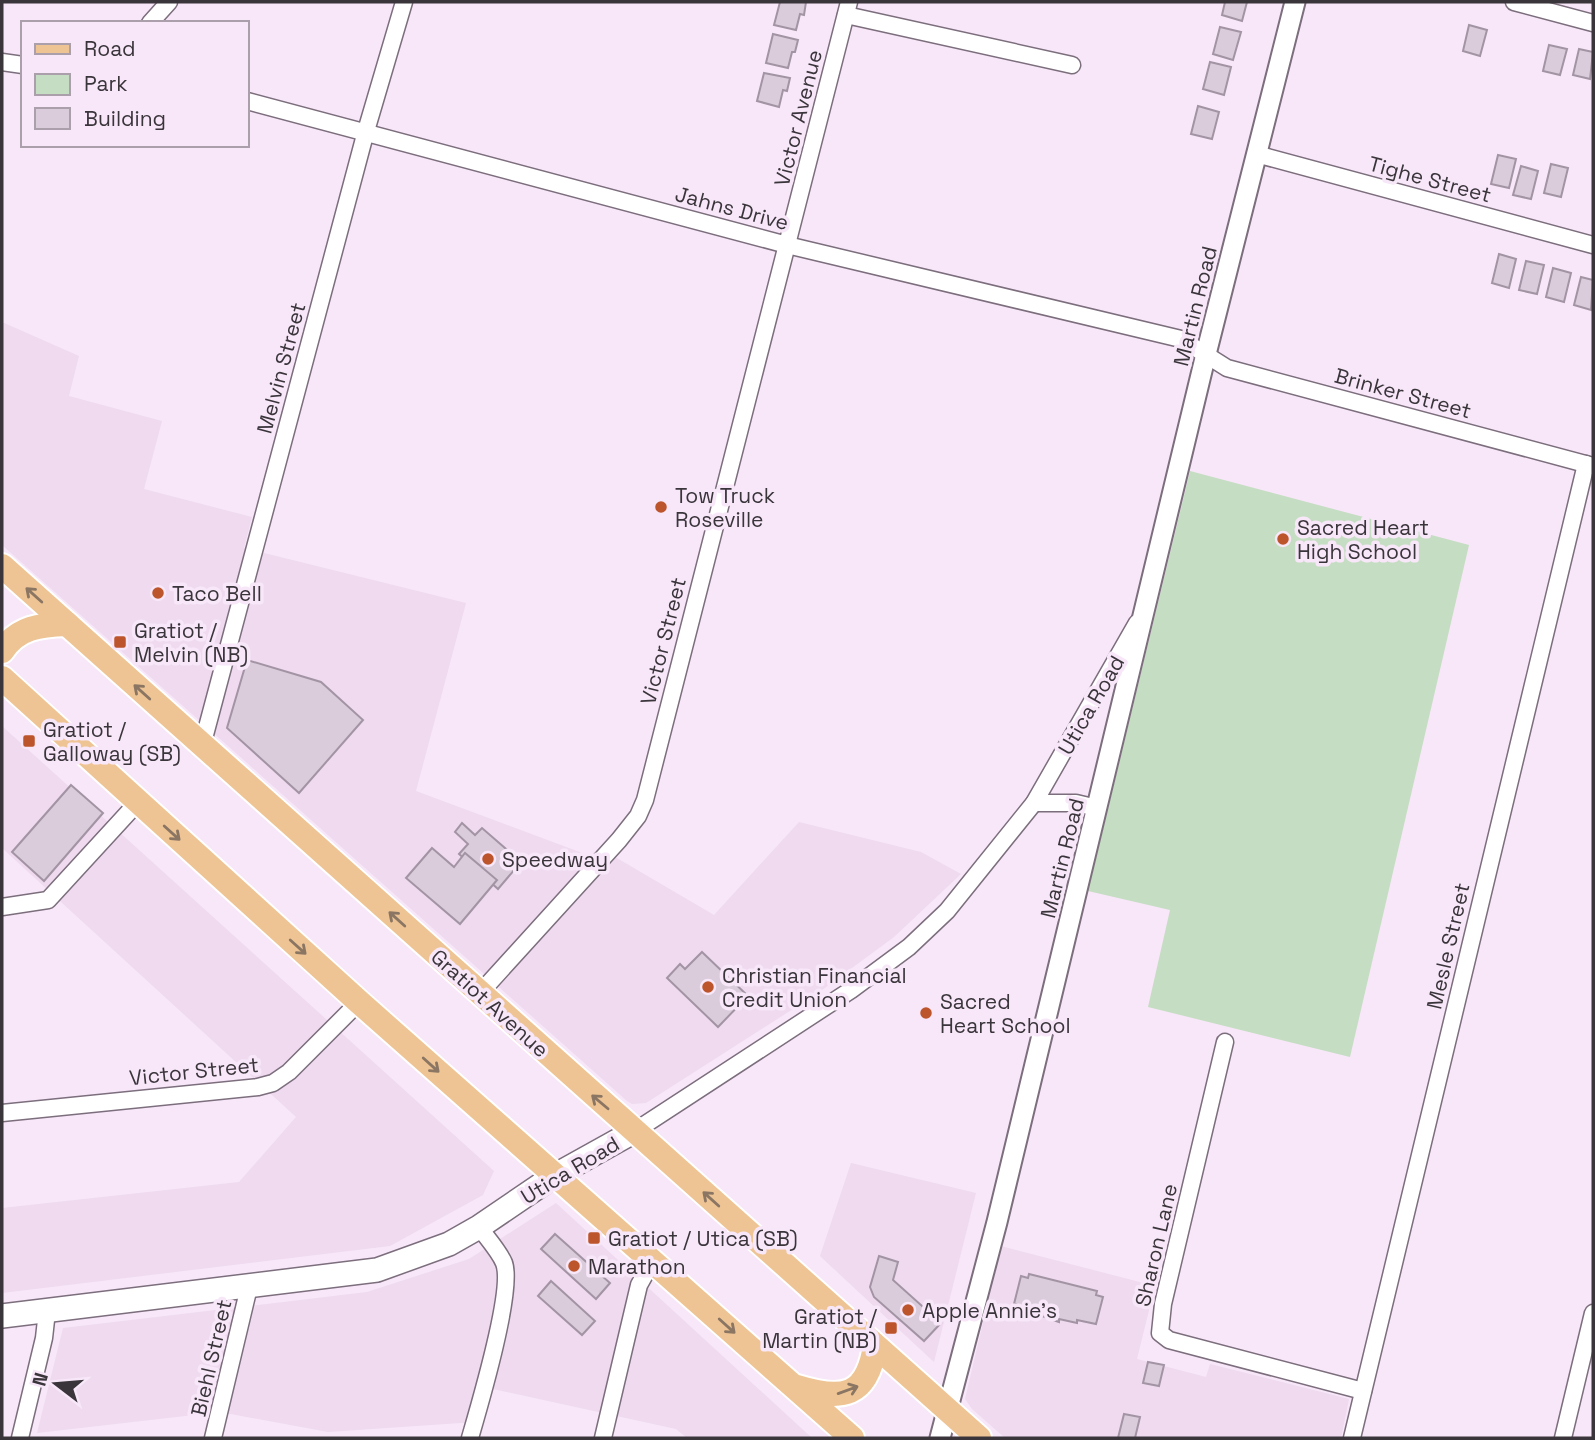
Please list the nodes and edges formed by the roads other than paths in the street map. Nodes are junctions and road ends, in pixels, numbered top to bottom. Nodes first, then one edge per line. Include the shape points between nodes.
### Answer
1 (169, 2) edge
2 (404, 2) edge
3 (1295, 2) edge
4 (1514, 2) edge
5 (847, 8) edge
6 (152, 21) edge
7 (1593, 23) edge
8 (2, 62) edge
9 (21, 65) edge
10 (1072, 65) dead end
11 (248, 101) edge
12 (366, 131) junction
13 (1256, 154) junction
14 (787, 245) junction
15 (1593, 245) edge
16 (1206, 354) junction
17 (1589, 465) edge
18 (2, 566) edge
19 (1147, 606) junction
20 (67, 624) junction
21 (2, 651) edge
22 (2, 678) edge
23 (202, 746) junction
24 (138, 802) junction
25 (1034, 803) junction
26 (1097, 808) junction
27 (2, 906) edge
28 (480, 993) junction
29 (359, 1002) junction
30 (1225, 1042) dead end
31 (2, 1113) edge
32 (635, 1131) junction
33 (554, 1176) junction
34 (479, 1227) junction
35 (653, 1260) junction
36 (249, 1287) junction
37 (47, 1311) junction
38 (1593, 1313) edge
39 (2, 1316) edge
40 (875, 1346) junction
41 (793, 1386) junction
42 (1363, 1391) junction
43 (947, 1410) junction
44 (20, 1438) edge
45 (213, 1438) edge
46 (470, 1438) edge
47 (603, 1438) edge
48 (852, 1438) edge
49 (940, 1438) edge
50 (979, 1438) edge
51 (1352, 1438) edge
52 (1563, 1438) edge

1 - 6 street
2 - 12 street, Melvin Street
3 - 13 street, Martin Road
4 - 7 street
5 - 10 street
5 - 14 street, Victor Avenue
8 - 9 street
11 - 12 street, Jahns Drive
12 - 14 street, Jahns Drive
12 - 23 street, Melvin Street
13 - 15 street, Tighe Street
13 - 16 street, Martin Road
14 - 16 street, Jahns Drive via 1181,340
14 - 28 street, Victor Street via 645,800 619,840
16 - 17 street, Brinker Street via 1227,368
16 - 19 street, Martin Road
17 - 42 street, Mesle Street
20 -> 18 main road, Gratiot Avenue
19 - 25 street, Utica Road
19 - 26 street, Martin Road
20 - 21 main road via 28,628
23 -> 20 main road, Gratiot Avenue
22 - 24 main road
28 -> 23 main road, Gratiot Avenue
24 - 27 street via 48,900
24 -> 29 main road
25 - 26 street
25 - 32 street, Utica Road via 964,892 909,947
26 - 43 street, Martin Road
32 -> 28 main road, Gratiot Avenue
29 - 31 street, Victor Street via 273,1083
29 -> 33 main road
30 - 42 street, Sharon Lane via 1160,1333 1169,1340
32 - 33 main road, Utica Road
40 -> 32 main road, Gratiot Avenue
33 - 34 main road, Utica Road
33 - 35 main road
34 - 36 main road, Utica Road via 450,1244 377,1270
34 - 46 street via 504,1262 506,1278 504,1304
35 -> 41 main road
35 - 47 street via 639,1285
36 - 37 main road, Utica Road
36 - 45 street, Biehl Street
37 - 39 main road, Utica Road
37 - 44 street
38 - 52 street
41 -> 40 main road via 834,1394 858,1387 872,1366
40 - 43 main road, Gratiot Avenue
41 - 48 main road
42 - 51 street, Mesle Street
43 - 49 street, Martin Road
43 - 50 main road, Gratiot Avenue

